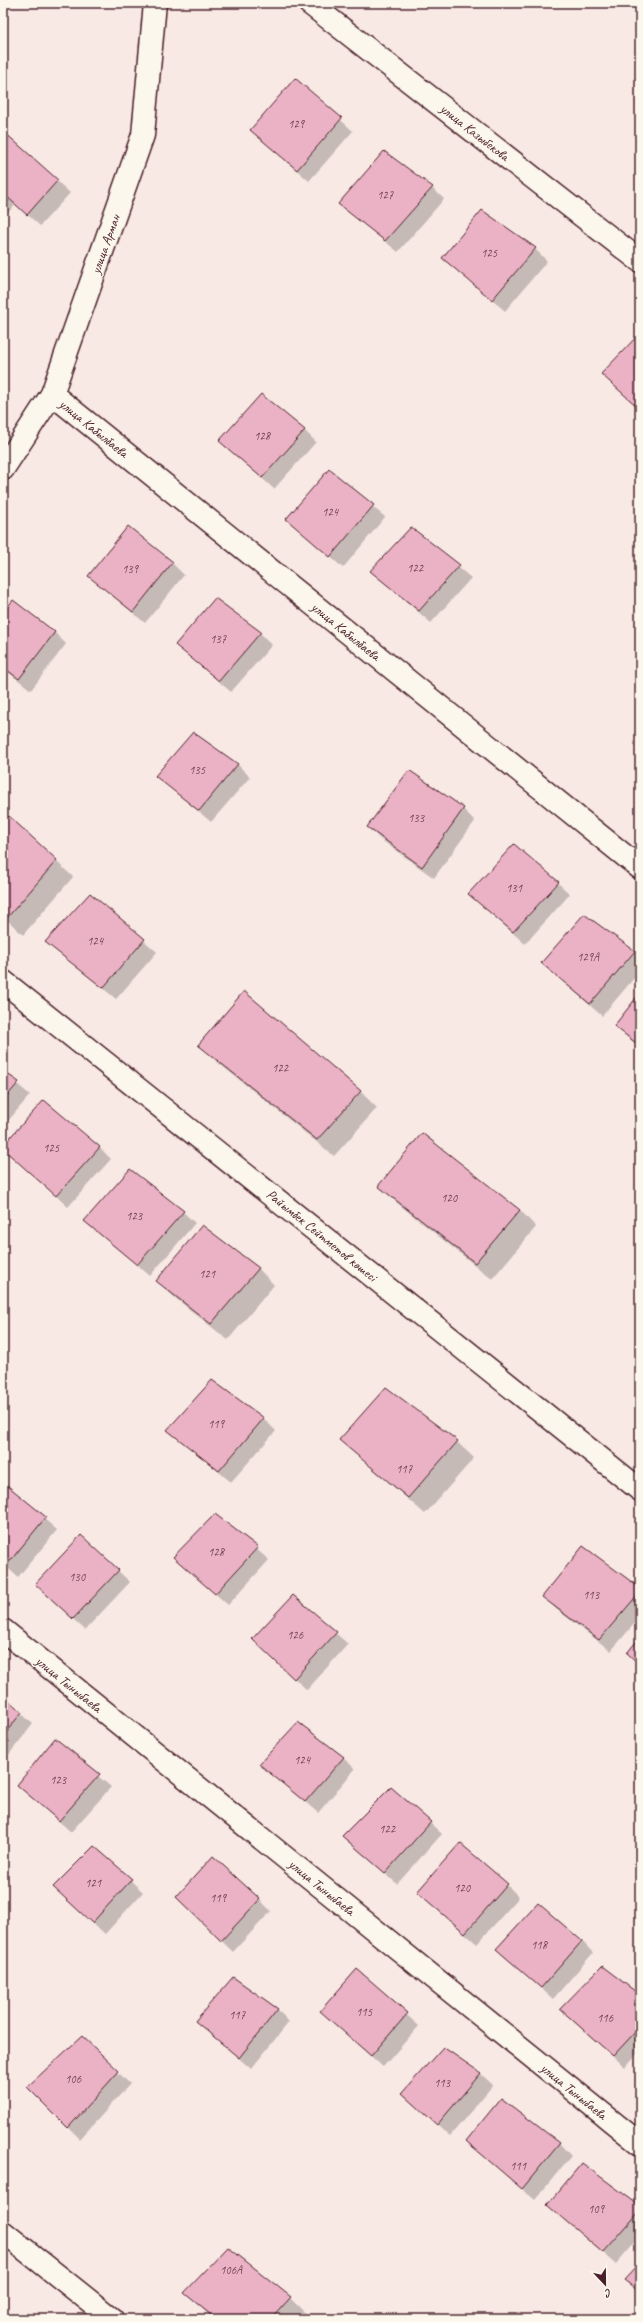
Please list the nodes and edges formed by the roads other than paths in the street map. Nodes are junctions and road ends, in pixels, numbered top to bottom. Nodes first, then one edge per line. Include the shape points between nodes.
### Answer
1 (155, 3) edge
2 (309, 3) edge
3 (640, 261) edge
4 (52, 394) junction
5 (3, 469) edge
6 (640, 868) edge
7 (3, 980) edge
8 (640, 1490) edge
9 (3, 1630) edge
10 (640, 2144) edge
11 (3, 2232) edge
12 (112, 2319) edge

1 - 4 street, улица Арман via 143,135
2 - 3 street, улица Казыбекова
4 - 5 street, улица Арман
4 - 6 street, улица Кабылбаева
7 - 8 street, Райымбек Сейтметов көшесі
9 - 10 street, улица Тыныбаева
11 - 12 street

